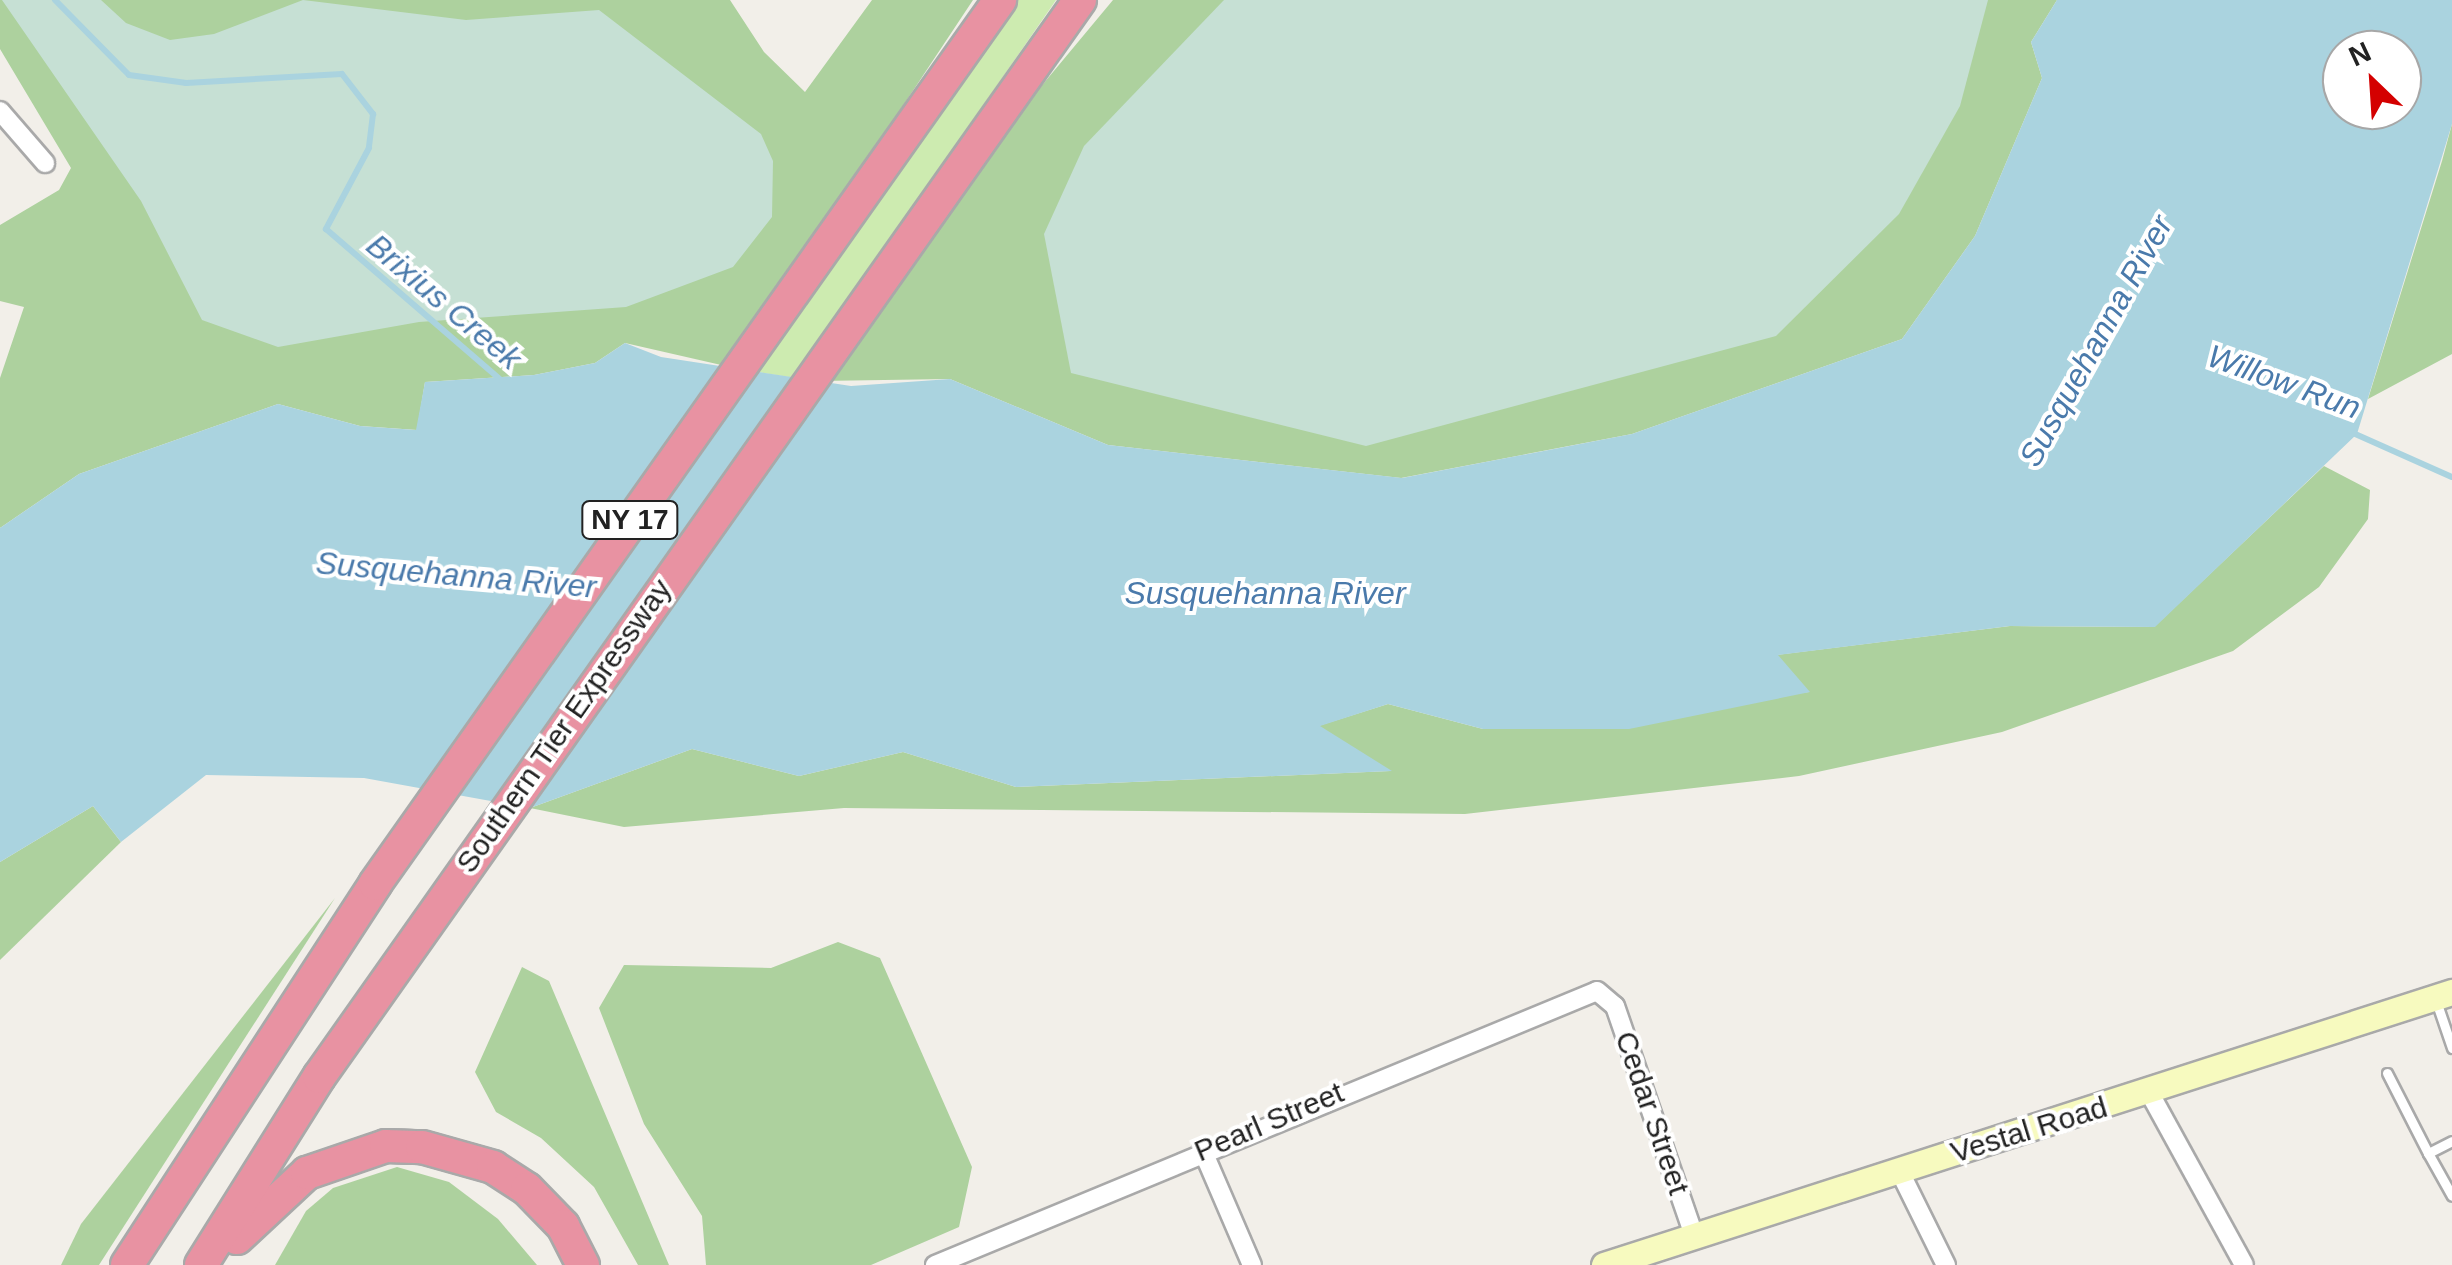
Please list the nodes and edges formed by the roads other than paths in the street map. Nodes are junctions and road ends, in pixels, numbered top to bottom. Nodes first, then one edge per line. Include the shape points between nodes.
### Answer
1 (1000, 0) edge
2 (1080, 0) edge
3 (0, 111) edge
4 (45, 163) dead end
5 (1606, 994) joint
6 (2443, 995) edge
7 (2452, 1048) edge
8 (2387, 1073) dead end
9 (2149, 1092) junction
10 (2452, 1141) edge
11 (1202, 1150) junction
12 (2428, 1153) junction
13 (1899, 1170) junction
14 (2452, 1196) edge
15 (1694, 1235) junction
16 (127, 1265) edge
17 (201, 1265) edge
18 (216, 1265) edge
19 (583, 1265) edge
20 (935, 1265) edge
21 (1252, 1265) edge
22 (1604, 1265) edge
23 (1946, 1265) edge
24 (2244, 1265) edge

1 - 16 highway, NY 17 via 376,884
2 - 17 highway, Southern Tier Expressway / NY 17 via 454,883
3 - 4 street
5 - 11 street, Pearl Street via 1581,993
5 - 15 street, Cedar Street
6 - 7 lane
6 - 9 street, Vestal Road
8 - 12 lane
9 - 13 street, Vestal Road
9 - 24 street
10 - 12 lane
11 - 20 street, Pearl Street
11 - 21 street
12 - 14 lane
13 - 15 street, Vestal Road
13 - 23 street
15 - 22 street, Vestal Road
18 - 19 highway via 290,1184 386,1146 456,1153 493,1167 563,1226

